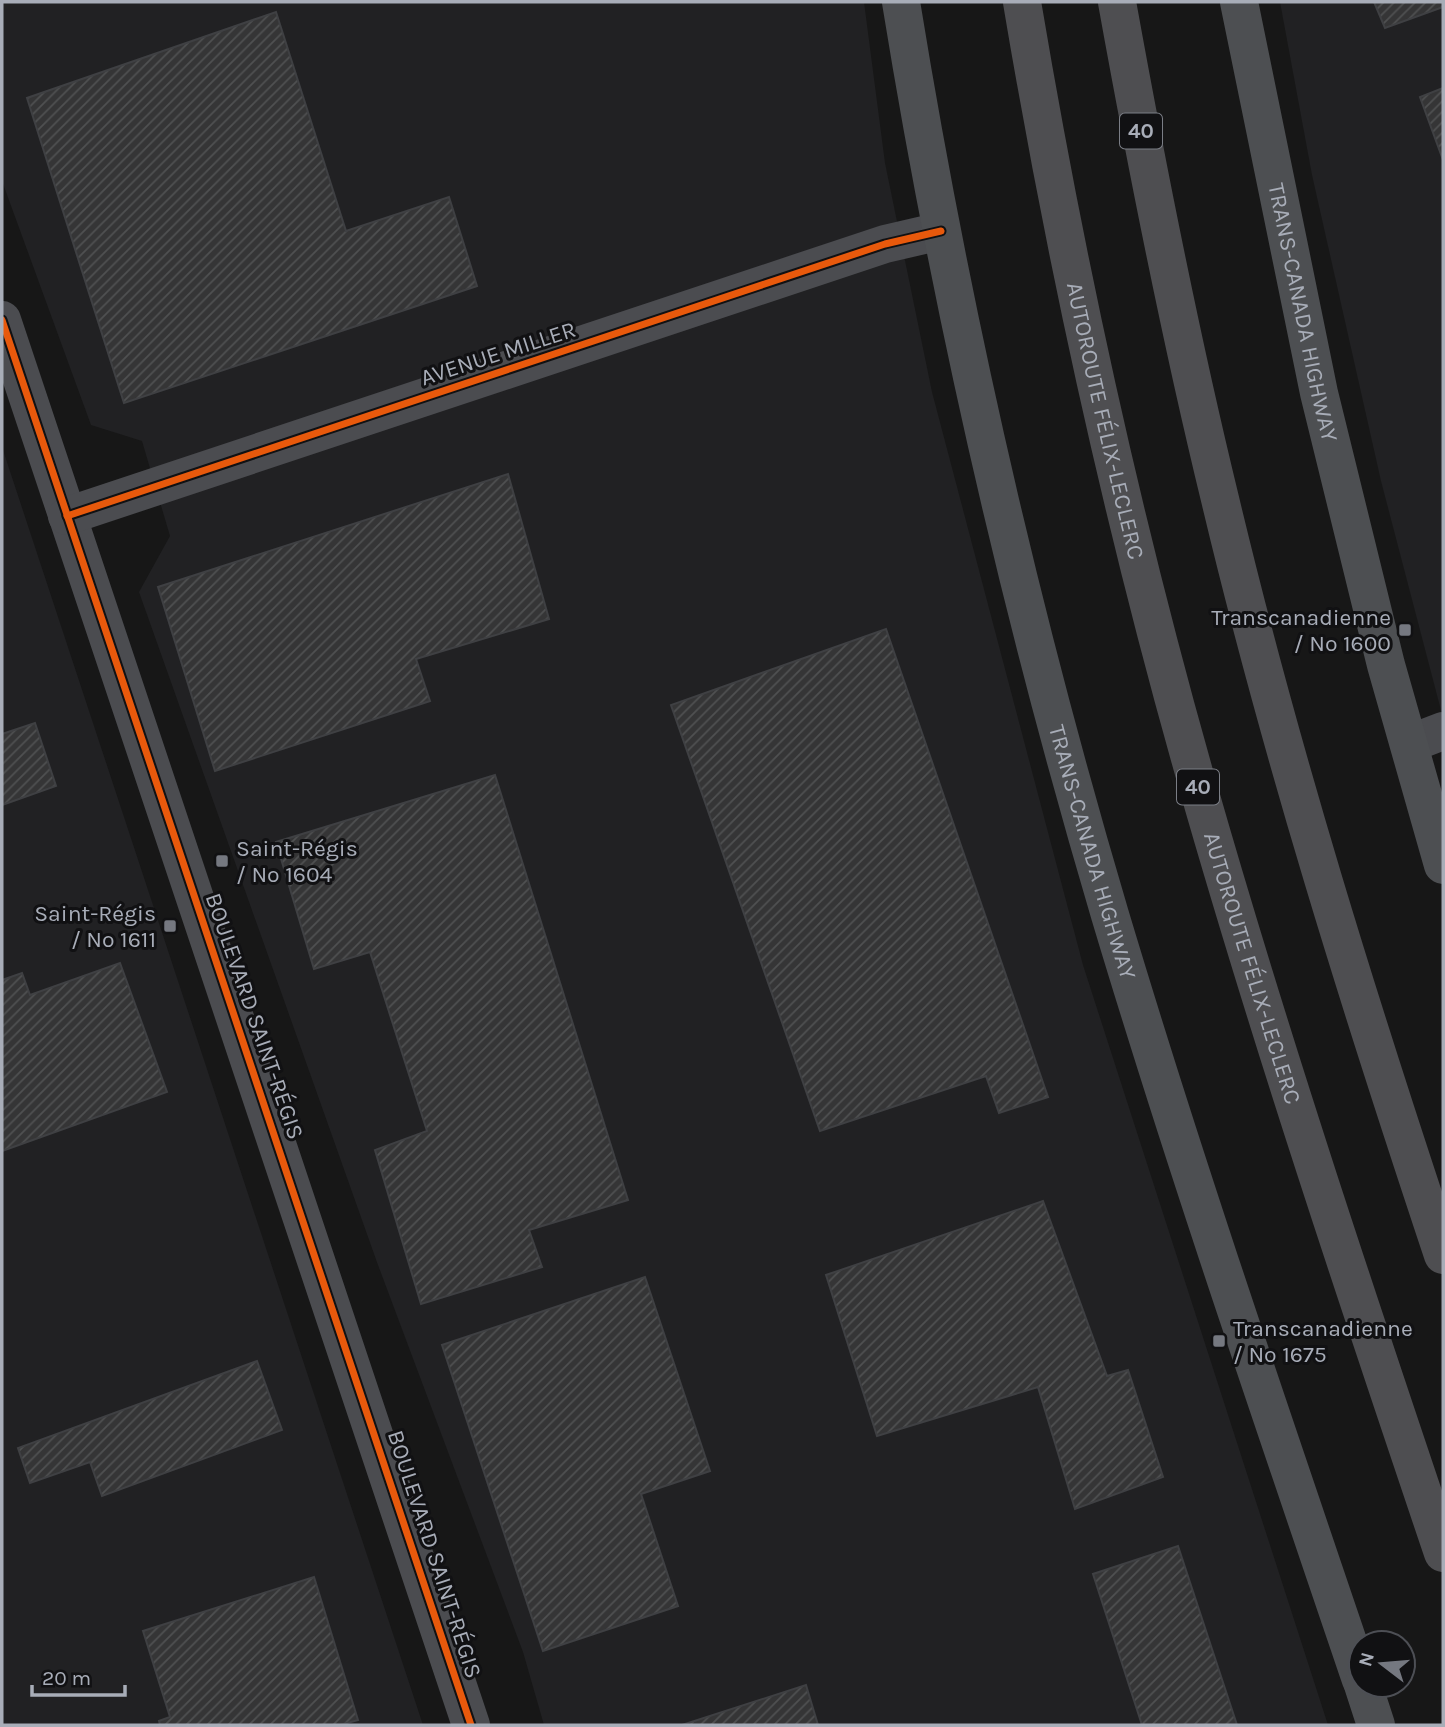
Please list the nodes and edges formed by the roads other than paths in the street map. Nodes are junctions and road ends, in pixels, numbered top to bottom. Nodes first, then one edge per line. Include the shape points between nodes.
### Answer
1 (901, 2) edge
2 (1022, 2) edge
3 (1117, 2) edge
4 (1239, 2) edge
5 (941, 231) junction
6 (2, 320) edge
7 (67, 516) junction
8 (1426, 737) edge
9 (1443, 864) edge
10 (1443, 1255) edge
11 (1443, 1553) edge
12 (1347, 1638) edge
13 (1367, 1699) edge
14 (471, 1725) edge
15 (1376, 1725) edge

1 - 5 main road, TRANS-CANADA HIGHWAY
2 - 11 highway, AUTOROUTE FÉLIX-LECLERC / 40 via 1092,363 1182,727 1296,1114
3 - 10 highway, 40 via 1189,368 1251,622 1329,899
4 - 8 main road, TRANS-CANADA HIGHWAY via 1319,393 1386,665
5 - 7 street, AVENUE MILLER via 872,249
5 - 12 main road, TRANS-CANADA HIGHWAY via 1013,556 1109,910
6 - 7 street, BOULEVARD SAINT-RÉGIS
7 - 14 street, BOULEVARD SAINT-RÉGIS
8 - 9 main road, TRANS-CANADA HIGHWAY
13 - 15 main road, TRANS-CANADA HIGHWAY

